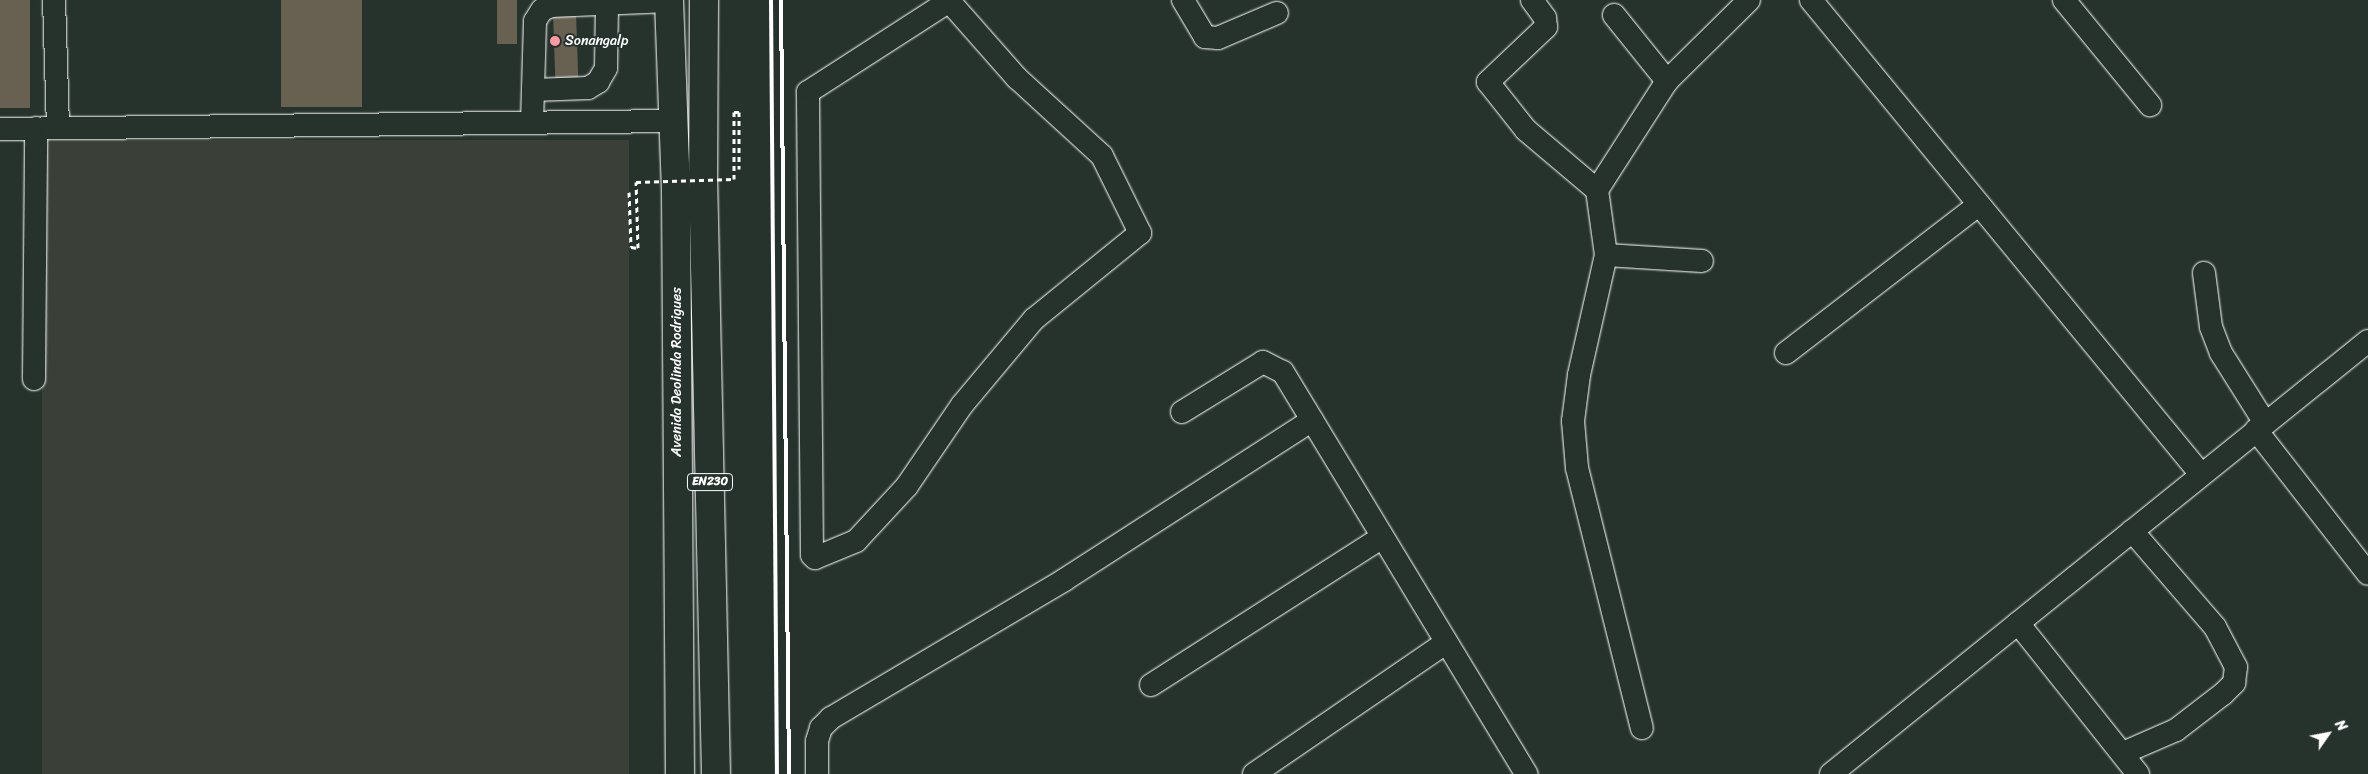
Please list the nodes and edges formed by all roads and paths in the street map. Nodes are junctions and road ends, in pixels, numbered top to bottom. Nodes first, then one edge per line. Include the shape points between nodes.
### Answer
1 (54, 0) edge
2 (669, 0) edge
3 (704, 0) edge
4 (1183, 0) edge
5 (1532, 0) edge
6 (1749, 0) edge
7 (1811, 0) edge
8 (950, 1) edge
9 (2072, 2) edge
10 (607, 3) junction
11 (1277, 13) dead end
12 (1614, 15) dead end
13 (1667, 81) junction
14 (533, 90) junction
15 (2150, 105) dead end
16 (675, 121) junction
17 (532, 123) junction
18 (47, 128) junction
19 (0, 129) edge
20 (739, 169) dead end
21 (1597, 190) junction
22 (629, 192) dead end
23 (1978, 205) junction
24 (1606, 255) junction
25 (1702, 261) dead end
26 (2204, 273) dead end
27 (2368, 341) edge
28 (1786, 353) dead end
29 (34, 379) dead end
30 (1182, 412) dead end
31 (1312, 420) junction
32 (2260, 426) junction
33 (2200, 473) junction
34 (2132, 531) junction
35 (1382, 537) junction
36 (2368, 574) edge
37 (2018, 623) junction
38 (1444, 644) junction
39 (1151, 685) dead end
40 (1642, 728) dead end
41 (2123, 753) junction
42 (680, 774) edge
43 (716, 774) edge
44 (818, 774) edge
45 (1254, 774) edge
46 (1526, 774) edge
47 (1831, 774) edge
48 (2138, 774) edge

1 - 18 street
2 - 10 street
2 - 16 highway, Avenida Deolinda Rodrigues / EN230
3 - 43 highway, Avenida Deolinda Rodrigues / EN230 via 703,175
4 - 11 street via 1205,37 1218,38
5 - 21 street via 1545,18 1546,27 1488,82 1532,136
6 - 13 street
7 - 23 street
8 - 8 street via 1017,78 1102,156 1140,233 1034,319 962,405 907,486 856,541 815,558 812,556 808,92
9 - 15 street
10 - 14 street via 606,68 598,82 588,88
10 - 14 street via 551,6 542,10 535,21
12 - 13 street
13 - 21 street
14 - 17 street
16 - 17 street
16 - 42 highway, Avenida Deolinda Rodrigues / EN230
17 - 18 street
18 - 19 street
18 - 29 street
20 - 22 path, bridge via 740,112 734,112 734,179 636,182 638,248 631,248
21 - 24 street
23 - 28 street
23 - 33 street
24 - 25 street
24 - 40 street via 1579,375 1573,421 1577,468
26 - 32 street via 2211,327 2221,353
27 - 32 street
30 - 31 street via 1263,362 1283,372
31 - 35 street
31 - 44 street via 1064,580 831,718 820,728
32 - 33 street
32 - 36 street
33 - 34 street
34 - 37 street
34 - 41 street via 2215,627 2236,666 2234,683 2223,694 2176,730
35 - 38 street
35 - 39 street
37 - 41 street
37 - 47 street
38 - 45 street
38 - 46 street
41 - 48 street

